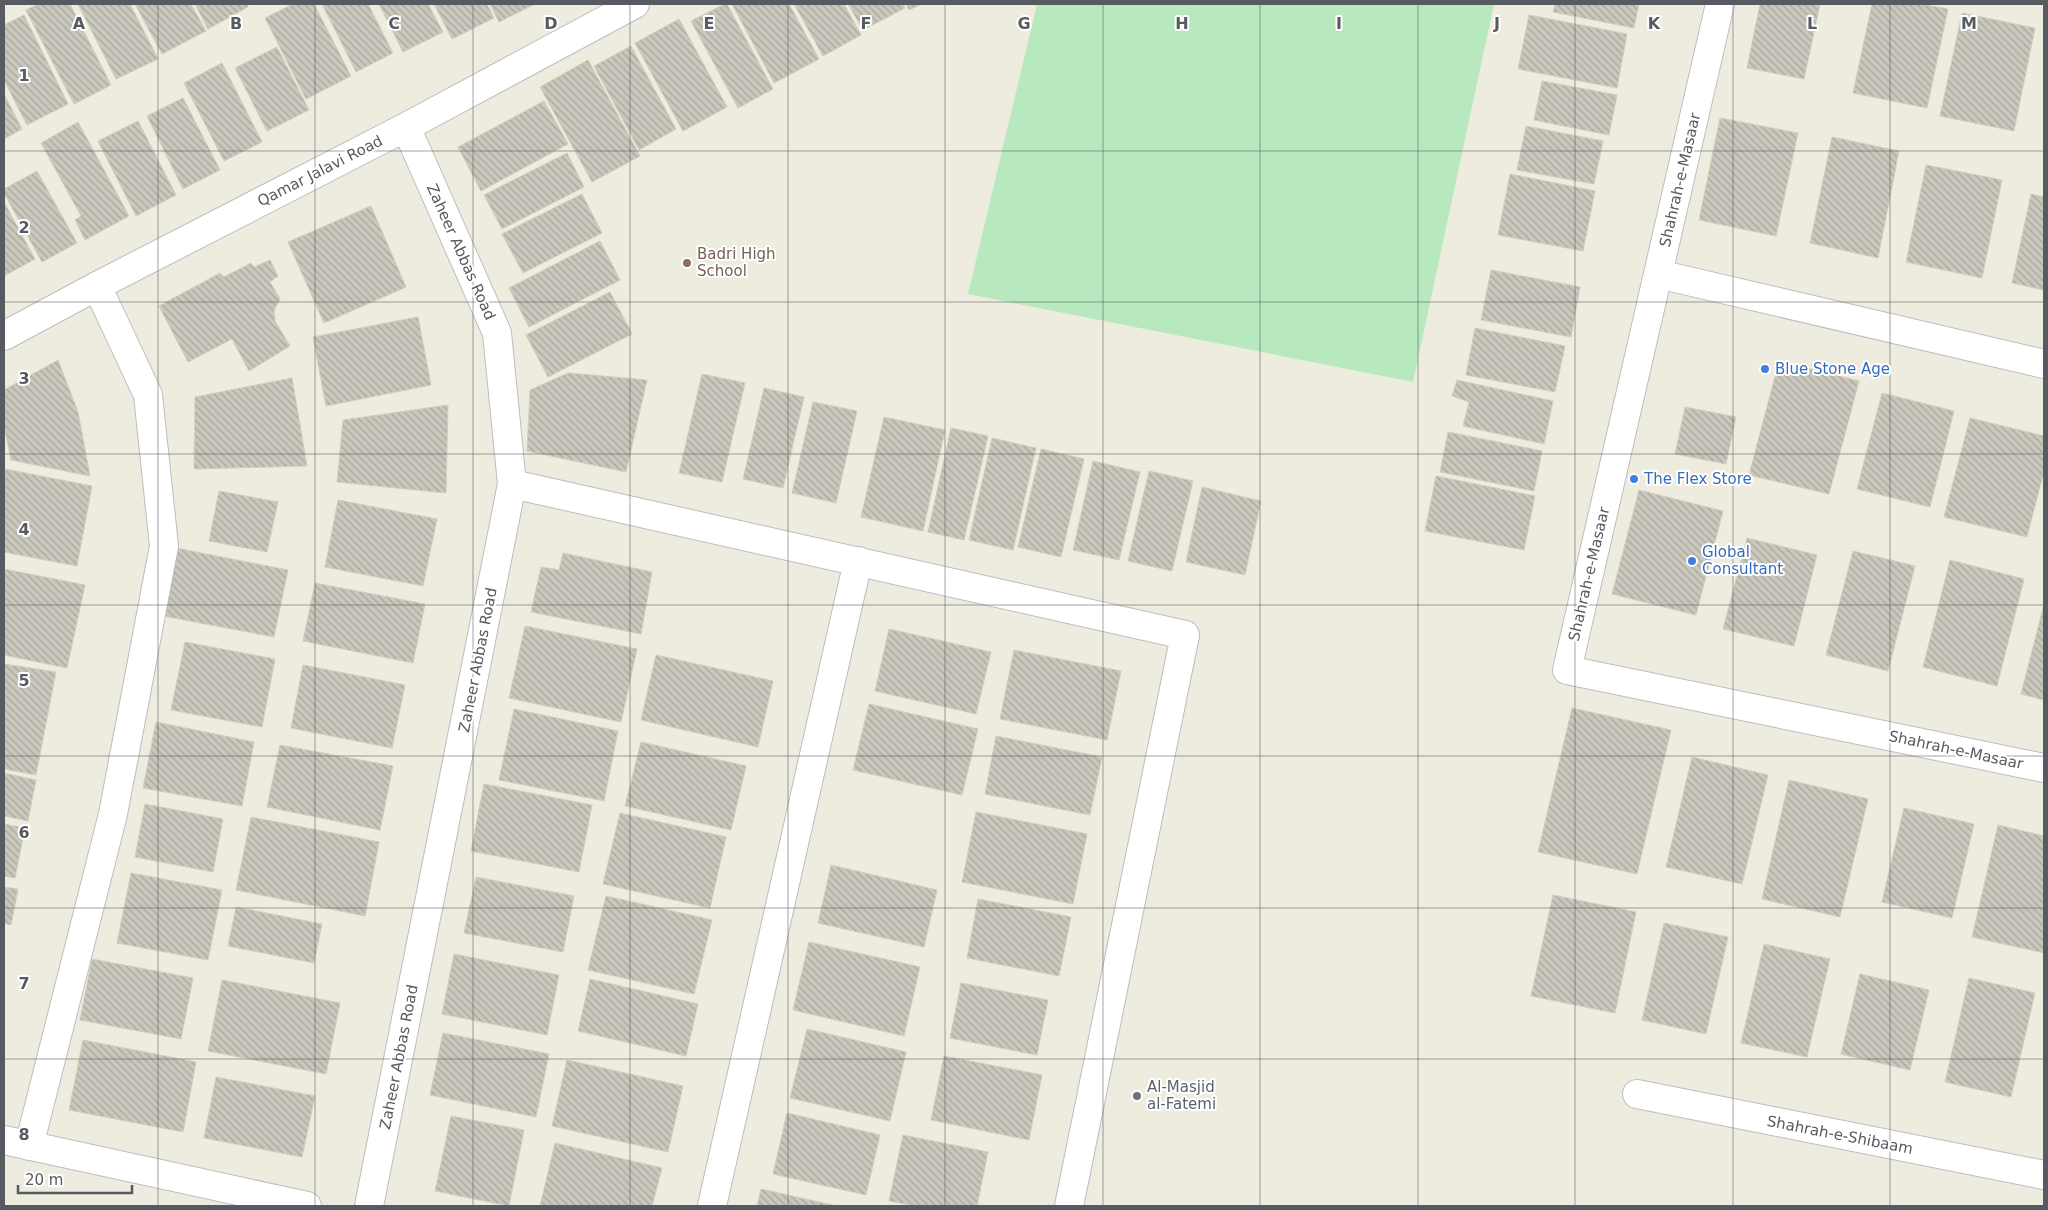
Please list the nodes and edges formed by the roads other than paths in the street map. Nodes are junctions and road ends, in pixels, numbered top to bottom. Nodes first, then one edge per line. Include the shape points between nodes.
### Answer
1 (634, 4) edge
2 (1720, 4) edge
3 (406, 127) junction
4 (1658, 274) junction
5 (97, 286) junction
6 (4, 336) edge
7 (2044, 364) edge
8 (512, 484) junction
9 (858, 561) junction
10 (2044, 768) edge
11 (1636, 1094) dead end
12 (16, 1143) edge
13 (2044, 1176) edge
14 (307, 1206) edge
15 (369, 1206) edge
16 (712, 1206) edge
17 (1069, 1206) edge

1 - 3 street, Qamar Jalavi Road
2 - 4 street, Shahrah-e-Masaar
3 - 5 street, Qamar Jalavi Road
3 - 8 street, Zaheer Abbas Road via 496,333
4 - 7 street
4 - 10 street, Shahrah-e-Masaar via 1567,670
5 - 6 street, Qamar Jalavi Road
5 - 12 street via 148,396 164,546 113,814
8 - 9 street
8 - 15 street, Zaheer Abbas Road
9 - 16 street
9 - 17 street via 1185,634
11 - 13 street, Shahrah-e-Shibaam
12 - 14 street

